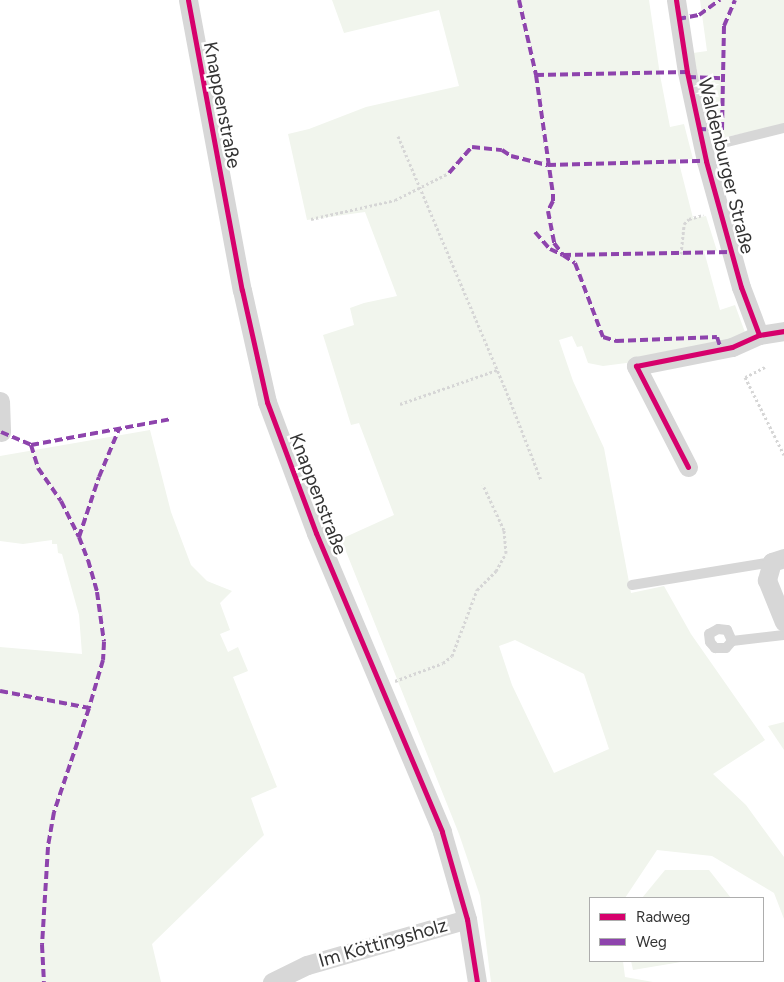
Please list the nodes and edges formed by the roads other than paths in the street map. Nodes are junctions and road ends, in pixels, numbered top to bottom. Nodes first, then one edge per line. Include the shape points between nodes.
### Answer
1 (188, 0) edge
2 (676, 0) edge
3 (784, 128) edge
4 (702, 148) junction
5 (784, 331) edge
6 (759, 335) junction
7 (0, 401) edge
8 (1, 432) dead end
9 (688, 467) dead end
10 (778, 560) edge
11 (632, 585) dead end
12 (784, 622) edge
13 (784, 634) edge
14 (732, 641) dead end
15 (467, 919) junction
16 (272, 982) edge
17 (477, 982) edge

1 - 15 street, Knappenstraße via 242,290 267,402 305,506 442,832
2 - 4 street, Waldenburger Straße
3 - 4 lane, Waldenburger Straße
4 - 6 street, Waldenburger Straße via 741,287
5 - 6 street
6 - 9 street via 732,347 636,366
7 - 8 street
10 - 11 lane
10 - 12 street via 767,580
13 - 14 lane
15 - 16 street, Im Köttingsholz via 307,965
15 - 17 street, Knappenstraße

